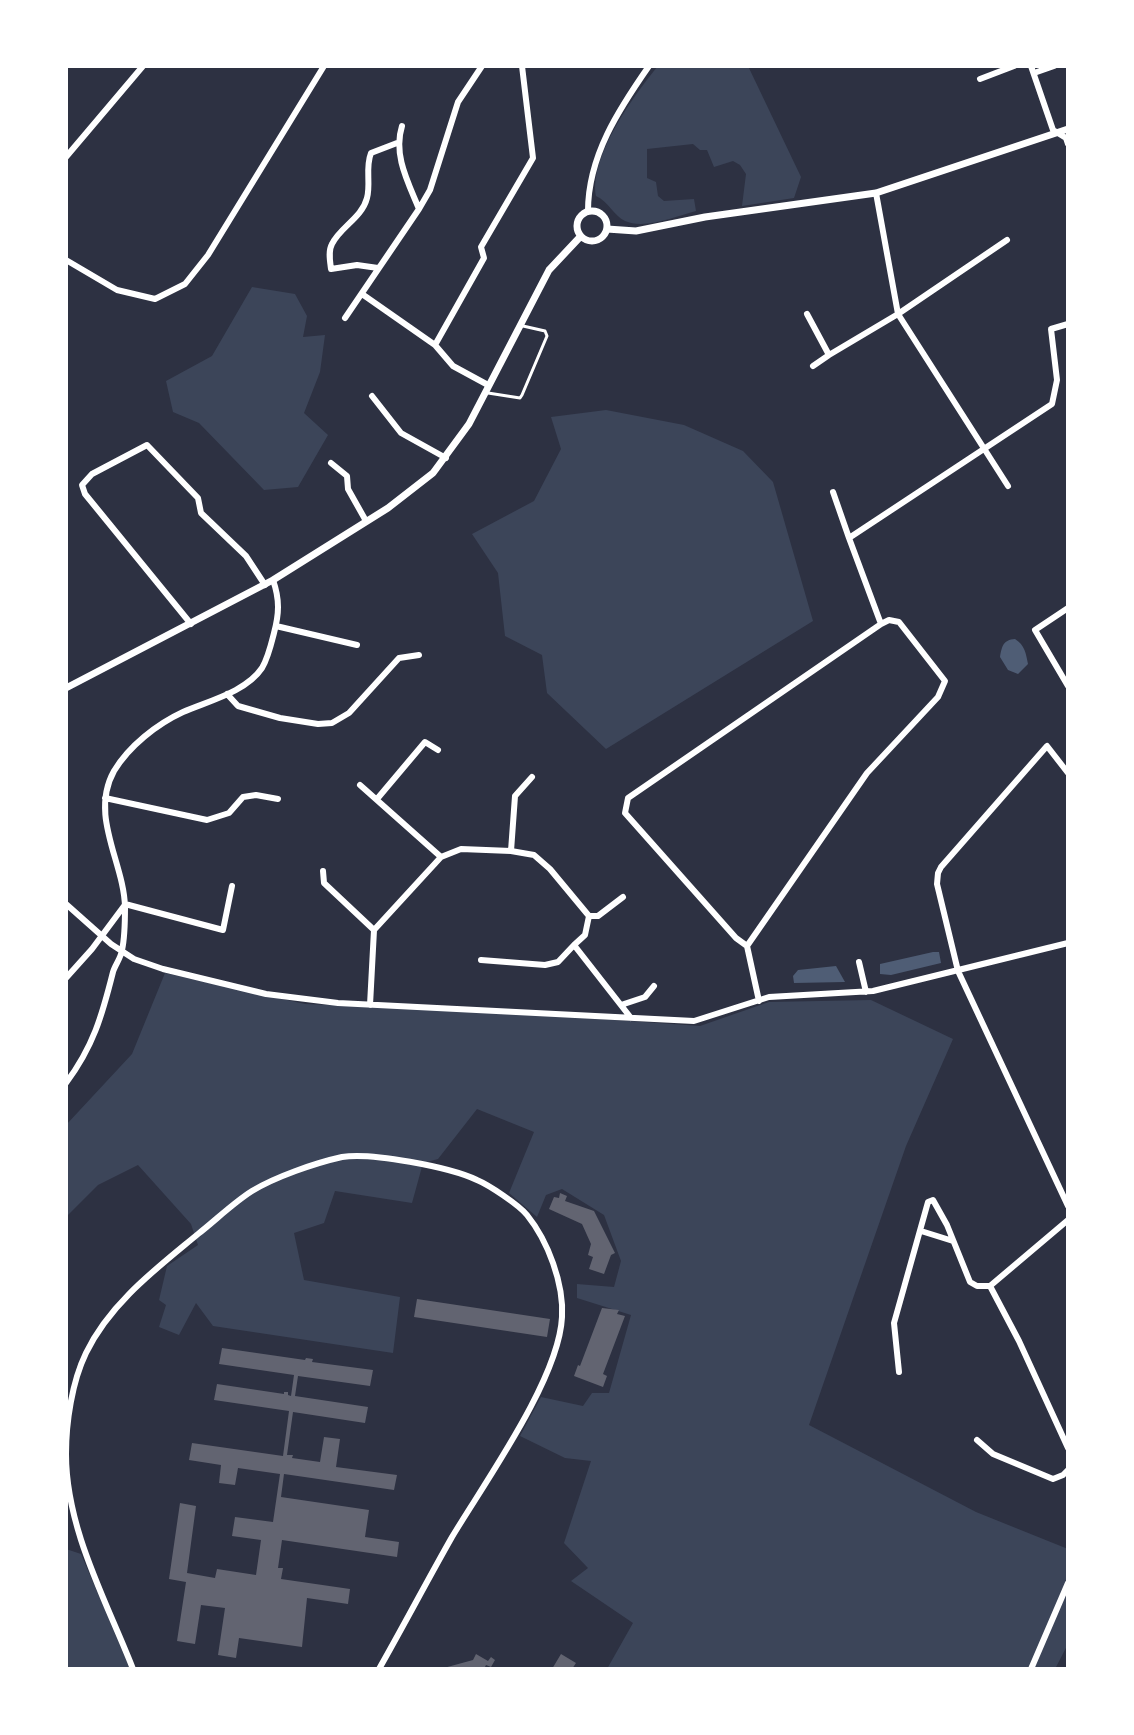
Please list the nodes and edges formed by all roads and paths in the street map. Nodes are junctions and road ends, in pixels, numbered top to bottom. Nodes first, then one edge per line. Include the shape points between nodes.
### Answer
1 (143, 66) edge
2 (324, 66) edge
3 (482, 66) edge
4 (522, 66) edge
5 (649, 66) edge
6 (1014, 66) edge
7 (1054, 66) edge
8 (1033, 70) edge
9 (980, 79) dead end
10 (402, 126) dead end
11 (1068, 129) edge
12 (1057, 133) junction
13 (397, 143) junction
14 (1068, 144) edge
15 (66, 157) edge
16 (876, 193) junction
17 (419, 209) junction
18 (588, 211) junction
19 (607, 229) junction
20 (580, 237) junction
21 (1007, 240) dead end
22 (66, 260) edge
23 (378, 268) junction
24 (331, 269) junction
25 (327, 280) dead end
26 (362, 294) junction
27 (807, 314) dead end
28 (898, 314) junction
29 (345, 318) dead end
30 (520, 324) junction
31 (1068, 324) edge
32 (435, 345) junction
33 (829, 355) junction
34 (813, 366) dead end
35 (486, 388) junction
36 (372, 396) dead end
37 (985, 449) junction
38 (446, 458) junction
39 (331, 463) dead end
40 (1008, 486) dead end
41 (833, 492) dead end
42 (366, 521) junction
43 (849, 538) junction
44 (269, 582) junction
45 (1068, 608) edge
46 (191, 624) junction
47 (881, 624) junction
48 (276, 626) junction
49 (357, 645) dead end
50 (419, 655) dead end
51 (1068, 686) edge
52 (66, 688) edge
53 (227, 694) junction
54 (438, 750) dead end
55 (1068, 773) edge
56 (532, 777) dead end
57 (360, 785) dead end
58 (105, 798) junction
59 (278, 799) dead end
60 (377, 799) junction
61 (511, 851) junction
62 (441, 857) junction
63 (323, 871) dead end
64 (232, 886) dead end
65 (623, 897) dead end
66 (66, 904) edge
67 (125, 904) junction
68 (589, 916) junction
69 (374, 930) junction
70 (102, 936) junction
71 (1068, 943) edge
72 (574, 945) junction
73 (747, 946) junction
74 (122, 952) junction
75 (481, 960) dead end
76 (859, 962) dead end
77 (958, 971) junction
78 (66, 978) edge
79 (654, 986) dead end
80 (866, 992) junction
81 (759, 1001) junction
82 (370, 1005) junction
83 (621, 1005) junction
84 (631, 1018) junction
85 (66, 1083) edge
86 (1068, 1206) edge
87 (1068, 1220) edge
88 (921, 1231) junction
89 (953, 1241) junction
90 (990, 1286) junction
91 (899, 1372) dead end
92 (977, 1440) dead end
93 (1068, 1448) edge
94 (66, 1455) edge
95 (1068, 1470) edge
96 (1068, 1583) edge
97 (133, 1669) edge
98 (379, 1669) edge
99 (1031, 1669) edge

1 - 15 street
2 - 22 street via 185,284 155,299 117,290
3 - 17 street via 458,102
4 - 32 street via 533,158 481,247 484,258
5 - 18 street via 613,121 596,160
6 - 9 street
7 - 8 street
8 - 12 street
10 - 13 street
11 - 12 street
12 - 14 street
12 - 16 street
13 - 17 street
13 - 24 street via 371,153 367,197 360,213 332,243
16 - 19 street via 636,231
16 - 28 street
17 - 23 street
18 - 19 street via 603,215
18 - 20 street via 577,221
19 - 20 street via 597,240
20 - 30 street via 549,270
21 - 28 street
23 - 24 street
23 - 26 street
24 - 25 street
26 - 29 street
26 - 32 street
27 - 33 street
28 - 33 street
28 - 37 street
30 - 35 street
30 - 35 lane via 547,336 522,395 508,398
31 - 37 street via 1051,329 1057,380 1052,404
32 - 35 street via 453,366
33 - 34 street
35 - 38 street
36 - 38 street via 401,433
37 - 40 street
37 - 43 street
38 - 42 street via 414,489
39 - 42 street via 347,476 348,489
41 - 43 street
42 - 44 street
43 - 47 street
44 - 46 street
44 - 46 street via 201,513 198,498 147,445 92,474 82,485 85,494
44 - 48 street via 280,605
45 - 51 street via 1035,630
46 - 52 street
47 - 73 street via 899,622 945,681 938,697 867,773
47 - 73 street via 628,798 625,813
48 - 49 street
48 - 53 street via 261,670
50 - 53 street via 399,658 349,713 332,723 280,718 238,706
53 - 58 street via 179,714 140,740 115,769
54 - 60 street via 425,742
55 - 77 street via 1047,746 938,873
56 - 61 street via 515,796
57 - 60 street
58 - 59 street via 207,820 229,813 243,797
58 - 67 street
60 - 62 street
61 - 62 street via 461,849
61 - 68 street via 534,855
62 - 69 street
63 - 69 street via 324,883
64 - 67 street via 223,930
65 - 68 street via 598,916
66 - 70 street
67 - 70 street
67 - 74 street
68 - 72 street via 585,935
69 - 82 street
70 - 74 street
70 - 78 street
71 - 77 street
72 - 75 street via 558,962 545,965
72 - 83 street
73 - 81 street
74 - 82 street via 163,969 266,994
74 - 85 street via 101,1020
76 - 80 street
77 - 80 street
77 - 86 street
79 - 83 street via 645,997
80 - 81 street
81 - 84 street via 694,1021
82 - 84 street
83 - 84 street
87 - 90 street
88 - 89 street
88 - 89 street via 933,1200
88 - 91 street via 894,1323
89 - 90 street via 970,1282
90 - 93 street
92 - 95 street via 993,1454 1053,1479
94 - 97 street via 81,1540
94 - 98 street via 73,1396 86,1353 112,1314 138,1283 253,1191 344,1157 382,1158 477,1180 526,1212 547,1248 559,1289 562,1318 553,1362
96 - 99 street

